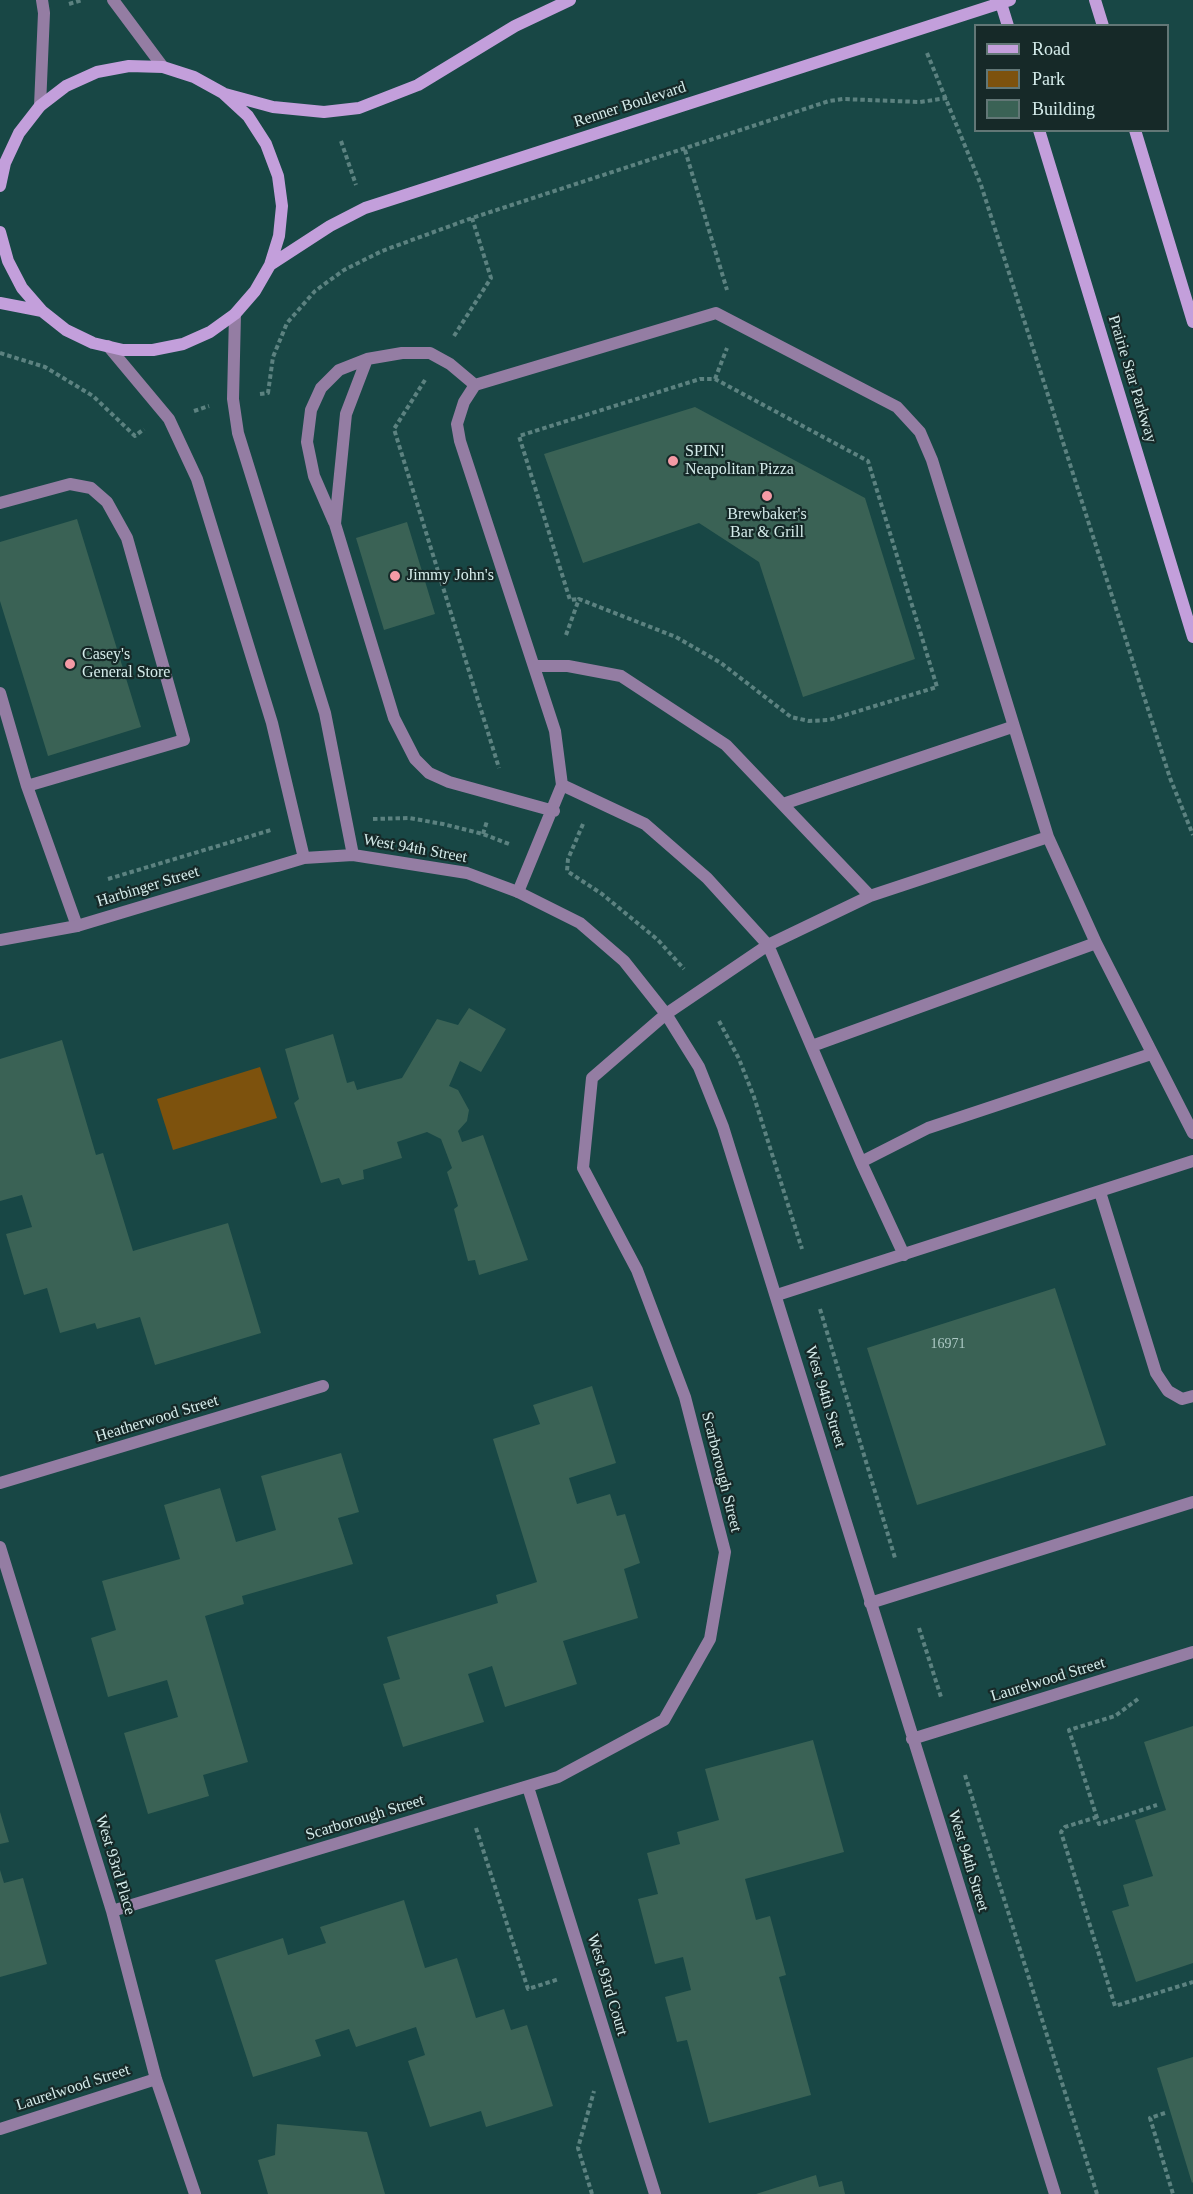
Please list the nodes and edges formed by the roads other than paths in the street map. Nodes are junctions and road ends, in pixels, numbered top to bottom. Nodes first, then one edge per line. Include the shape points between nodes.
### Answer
1 (42, 0) edge
2 (112, 0) edge
3 (570, 0) edge
4 (1095, 0) edge
5 (1004, 1) edge
6 (1008, 24) edge
7 (1102, 24) edge
8 (162, 68) junction
9 (223, 93) junction
10 (40, 106) junction
11 (1040, 132) edge
12 (1136, 132) edge
13 (19, 133) junction
14 (0, 150) edge
15 (0, 186) edge
16 (0, 232) edge
17 (270, 265) junction
18 (0, 303) edge
19 (42, 311) junction
20 (235, 314) junction
21 (1193, 322) edge
22 (108, 346) junction
23 (367, 359) junction
24 (475, 385) junction
25 (0, 503) edge
26 (335, 524) junction
27 (1193, 637) edge
28 (535, 666) junction
29 (0, 693) edge
30 (1012, 727) junction
31 (562, 785) junction
32 (27, 786) junction
33 (783, 804) junction
34 (554, 811) junction
35 (1048, 837) junction
36 (353, 855) junction
37 (304, 858) junction
38 (518, 892) junction
39 (870, 896) junction
40 (77, 926) junction
41 (0, 940) edge
42 (1096, 943) junction
43 (768, 945) junction
44 (666, 1014) junction
45 (812, 1046) junction
46 (1151, 1054) junction
47 (1193, 1133) edge
48 (1193, 1161) edge
49 (861, 1162) junction
50 (1100, 1192) junction
51 (904, 1255) junction
52 (777, 1295) junction
53 (323, 1386) dead end
54 (1193, 1396) edge
55 (0, 1484) edge
56 (1193, 1502) edge
57 (0, 1547) edge
58 (870, 1603) junction
59 (1193, 1652) edge
60 (912, 1739) junction
61 (528, 1787) junction
62 (112, 1911) junction
63 (156, 2079) junction
64 (0, 2128) edge
65 (195, 2194) edge
66 (655, 2194) edge
67 (1055, 2194) edge

1 - 10 street
2 - 8 street
3 - 9 main road via 515,26 418,85 359,108 324,112 273,107
4 - 7 main road
5 - 6 main road
5 - 17 main road, Renner Boulevard via 365,208
8 - 9 main road via 194,77
8 - 10 main road via 129,66 97,72 66,86
9 - 17 main road via 248,116 266,144 278,176 282,206 279,236
10 - 13 main road
11 - 27 main road, Prairie Star Parkway
12 - 21 main road
13 - 14 main road
13 - 15 main road via 5,163
16 - 19 main road via 8,261 22,288
17 - 20 main road
18 - 19 main road
19 - 22 main road via 66,330
20 - 22 main road via 210,332 183,344 153,350
20 - 36 street via 233,399 238,433 325,713
22 - 37 street via 169,419 197,479 272,723
23 - 24 street via 430,353
23 - 26 street via 346,414
23 - 26 street via 339,370 321,388 311,410 307,442
24 - 28 street via 456,424
24 - 30 street via 716,313 897,407 921,432 932,460
25 - 32 street via 70,484 91,488 107,502 127,538 184,740
26 - 34 street via 394,718 415,759 449,782
28 - 31 street via 555,731
28 - 33 street via 568,666 621,676 726,745
29 - 32 street
30 - 33 street
30 - 35 street
31 - 34 street
31 - 43 street via 645,824 707,878
32 - 40 street
33 - 39 street
34 - 38 street
35 - 39 street, Scarborough Street
35 - 42 street
36 - 37 street, West 94th Street
36 - 38 street, West 94th Street via 466,873
37 - 40 street, Harbinger Street
38 - 44 street, West 94th Street via 580,923 624,961
39 - 43 street, Scarborough Street
40 - 41 street, Harbinger Street
42 - 45 street
42 - 46 street
43 - 44 street, Scarborough Street
43 - 45 street
44 - 52 street, West 94th Street via 699,1067 723,1127
44 - 61 street, Scarborough Street via 592,1078 583,1168 637,1270 685,1397 725,1552 710,1640 663,1720 558,1778
45 - 49 street
46 - 47 street
46 - 49 street via 928,1128
48 - 50 street
49 - 51 street
50 - 51 street
50 - 54 street via 1156,1373 1168,1391 1182,1399
51 - 52 street
52 - 58 street, West 94th Street
53 - 55 street, Heatherwood Street
56 - 58 street
57 - 62 street, West 93rd Place
58 - 60 street, West 94th Street
59 - 60 street, Laurelwood Street
60 - 67 street, West 94th Street
61 - 62 street, Scarborough Street
61 - 66 street, West 93rd Court
62 - 63 street, West 93rd Place
63 - 64 street, Laurelwood Street
63 - 65 street, West 93rd Place

